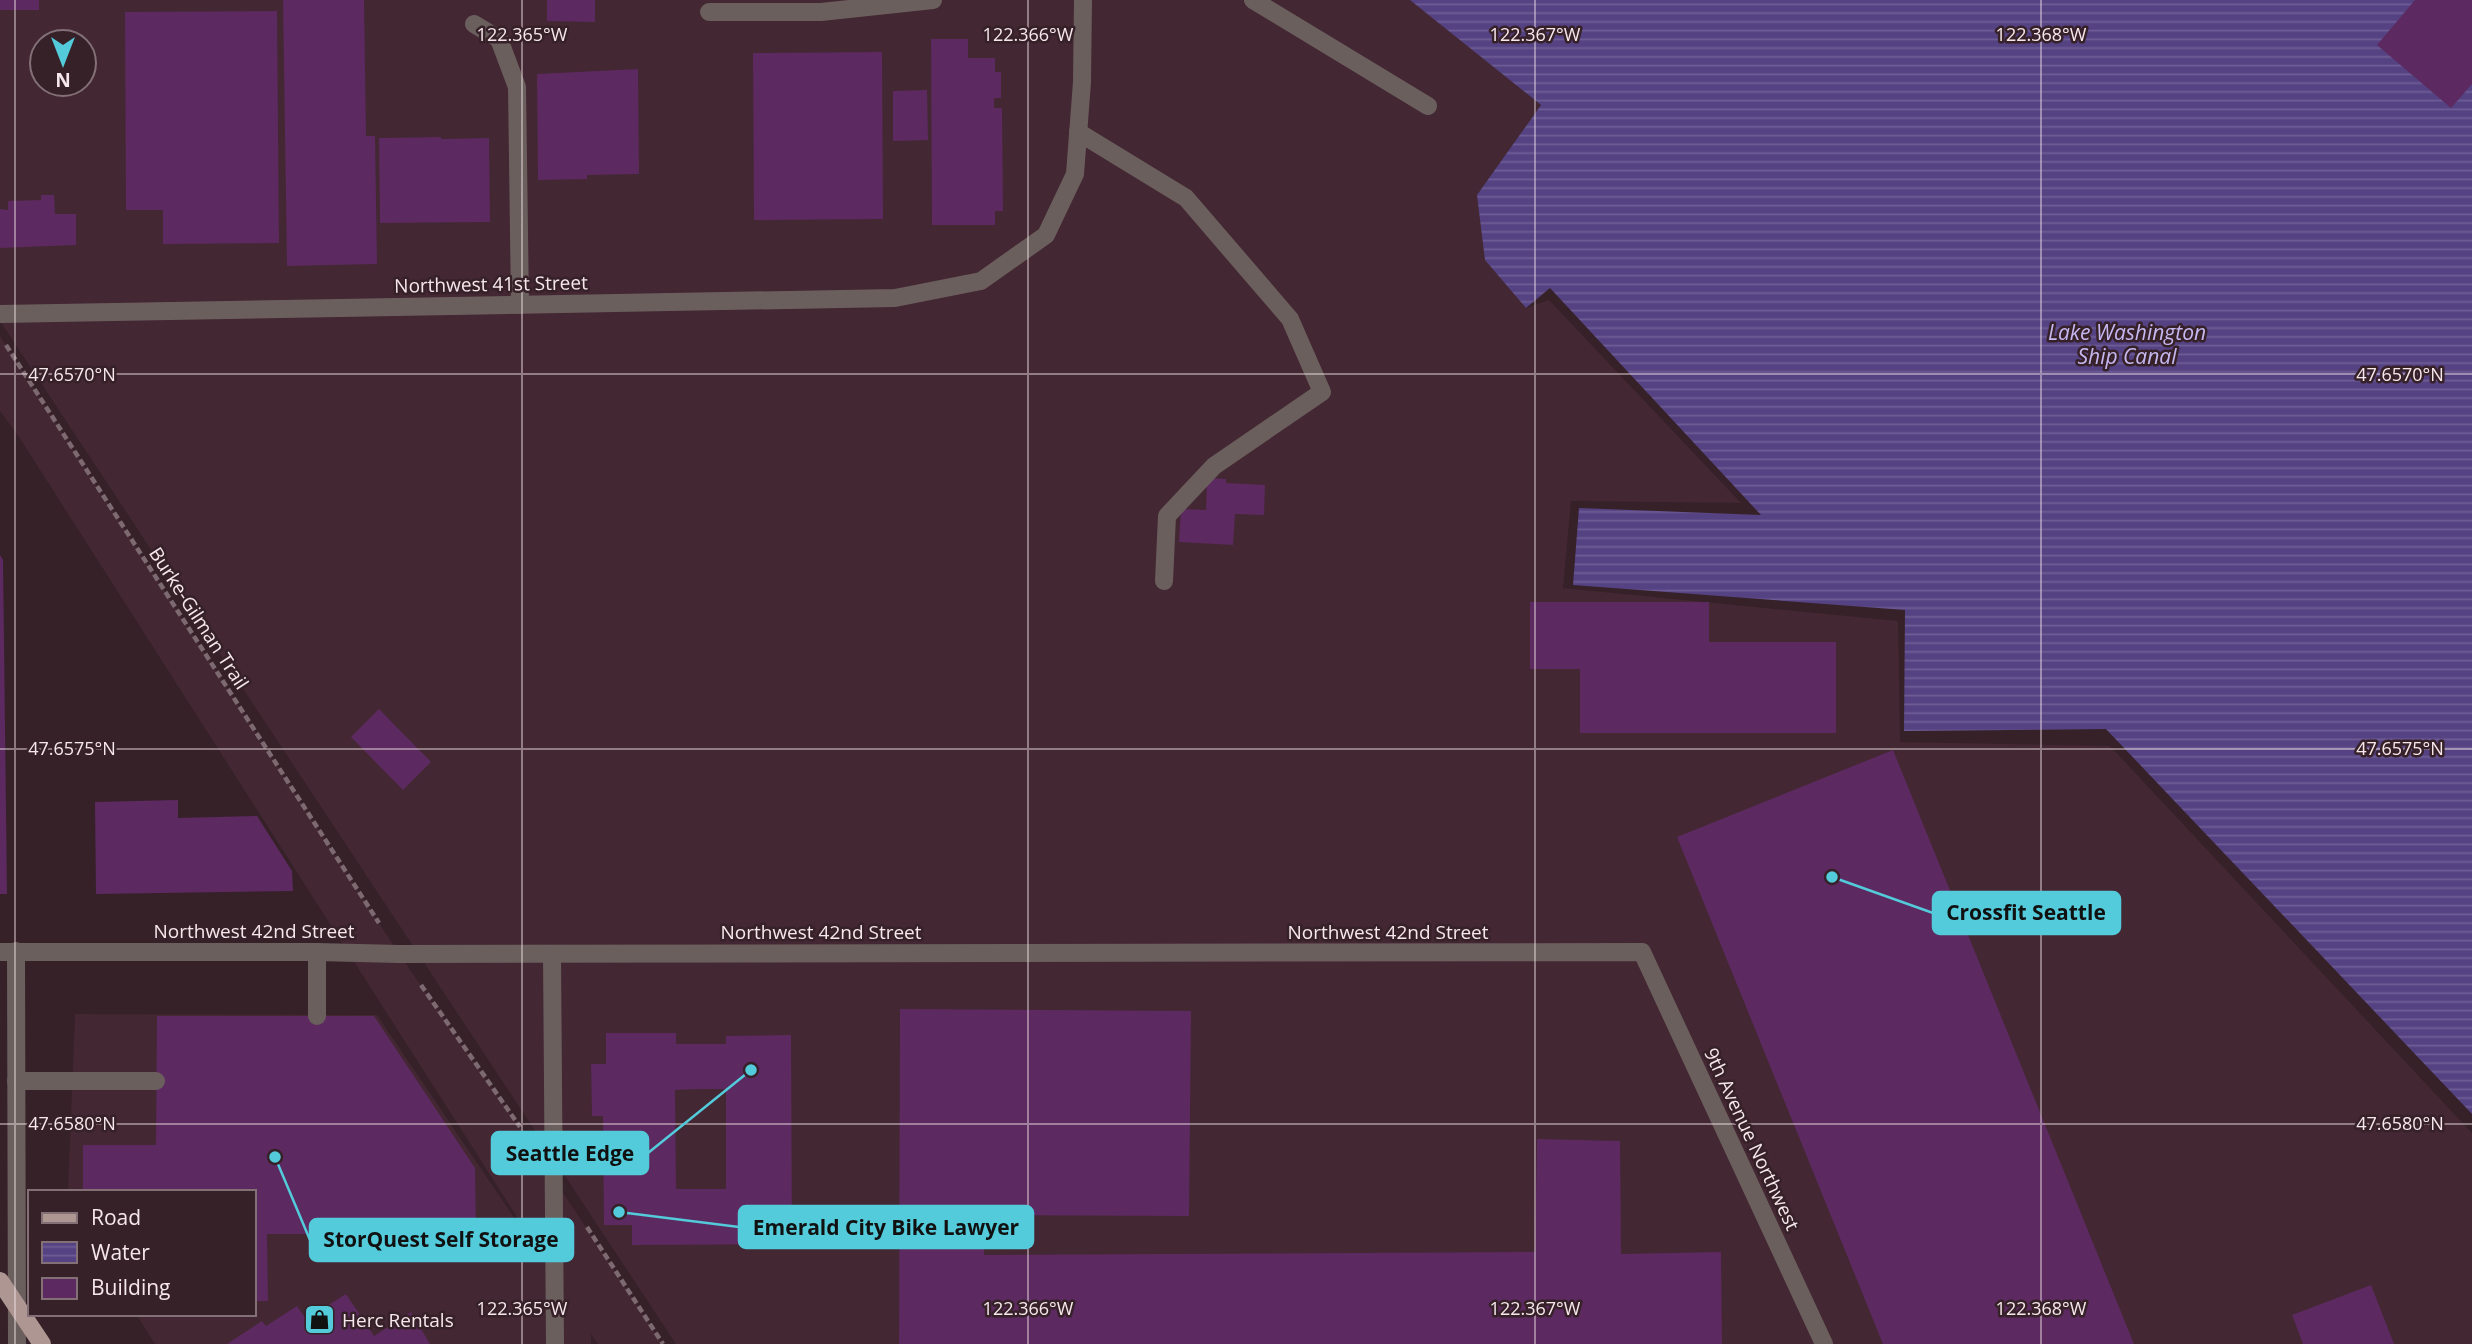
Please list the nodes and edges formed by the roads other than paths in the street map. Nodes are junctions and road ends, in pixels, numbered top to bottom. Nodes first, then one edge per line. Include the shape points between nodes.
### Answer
1 (933, 0) edge
2 (1083, 0) edge
3 (1253, 0) edge
4 (709, 12) dead end
5 (474, 24) dead end
6 (1428, 106) dead end
7 (1078, 132) junction
8 (520, 305) junction
9 (0, 314) edge
10 (1164, 581) dead end
11 (8, 951) edge
12 (317, 952) junction
13 (1642, 953) joint
14 (552, 954) junction
15 (317, 1016) dead end
16 (156, 1081) dead end
17 (16, 1082) junction
18 (0, 1281) edge
19 (17, 1307) junction
20 (17, 1344) edge
21 (42, 1344) edge
22 (555, 1344) edge
23 (1824, 1344) edge

1 - 4 street via 821,12
2 - 7 street
3 - 6 street
5 - 8 street via 499,39 516,87
7 - 8 street, Northwest 41st Street via 1075,174 1046,235 981,282 895,298
7 - 10 street via 1186,198 1290,319 1322,392 1214,466 1167,516
8 - 9 street, Northwest 41st Street
11 - 12 street, Northwest 42nd Street
11 - 17 street
12 - 14 street, Northwest 42nd Street
12 - 15 street
13 - 14 street, Northwest 42nd Street
13 - 23 street, 9th Avenue Northwest
14 - 22 street
16 - 17 street
17 - 19 street
18 - 19 main road
19 - 20 street
19 - 21 main road

